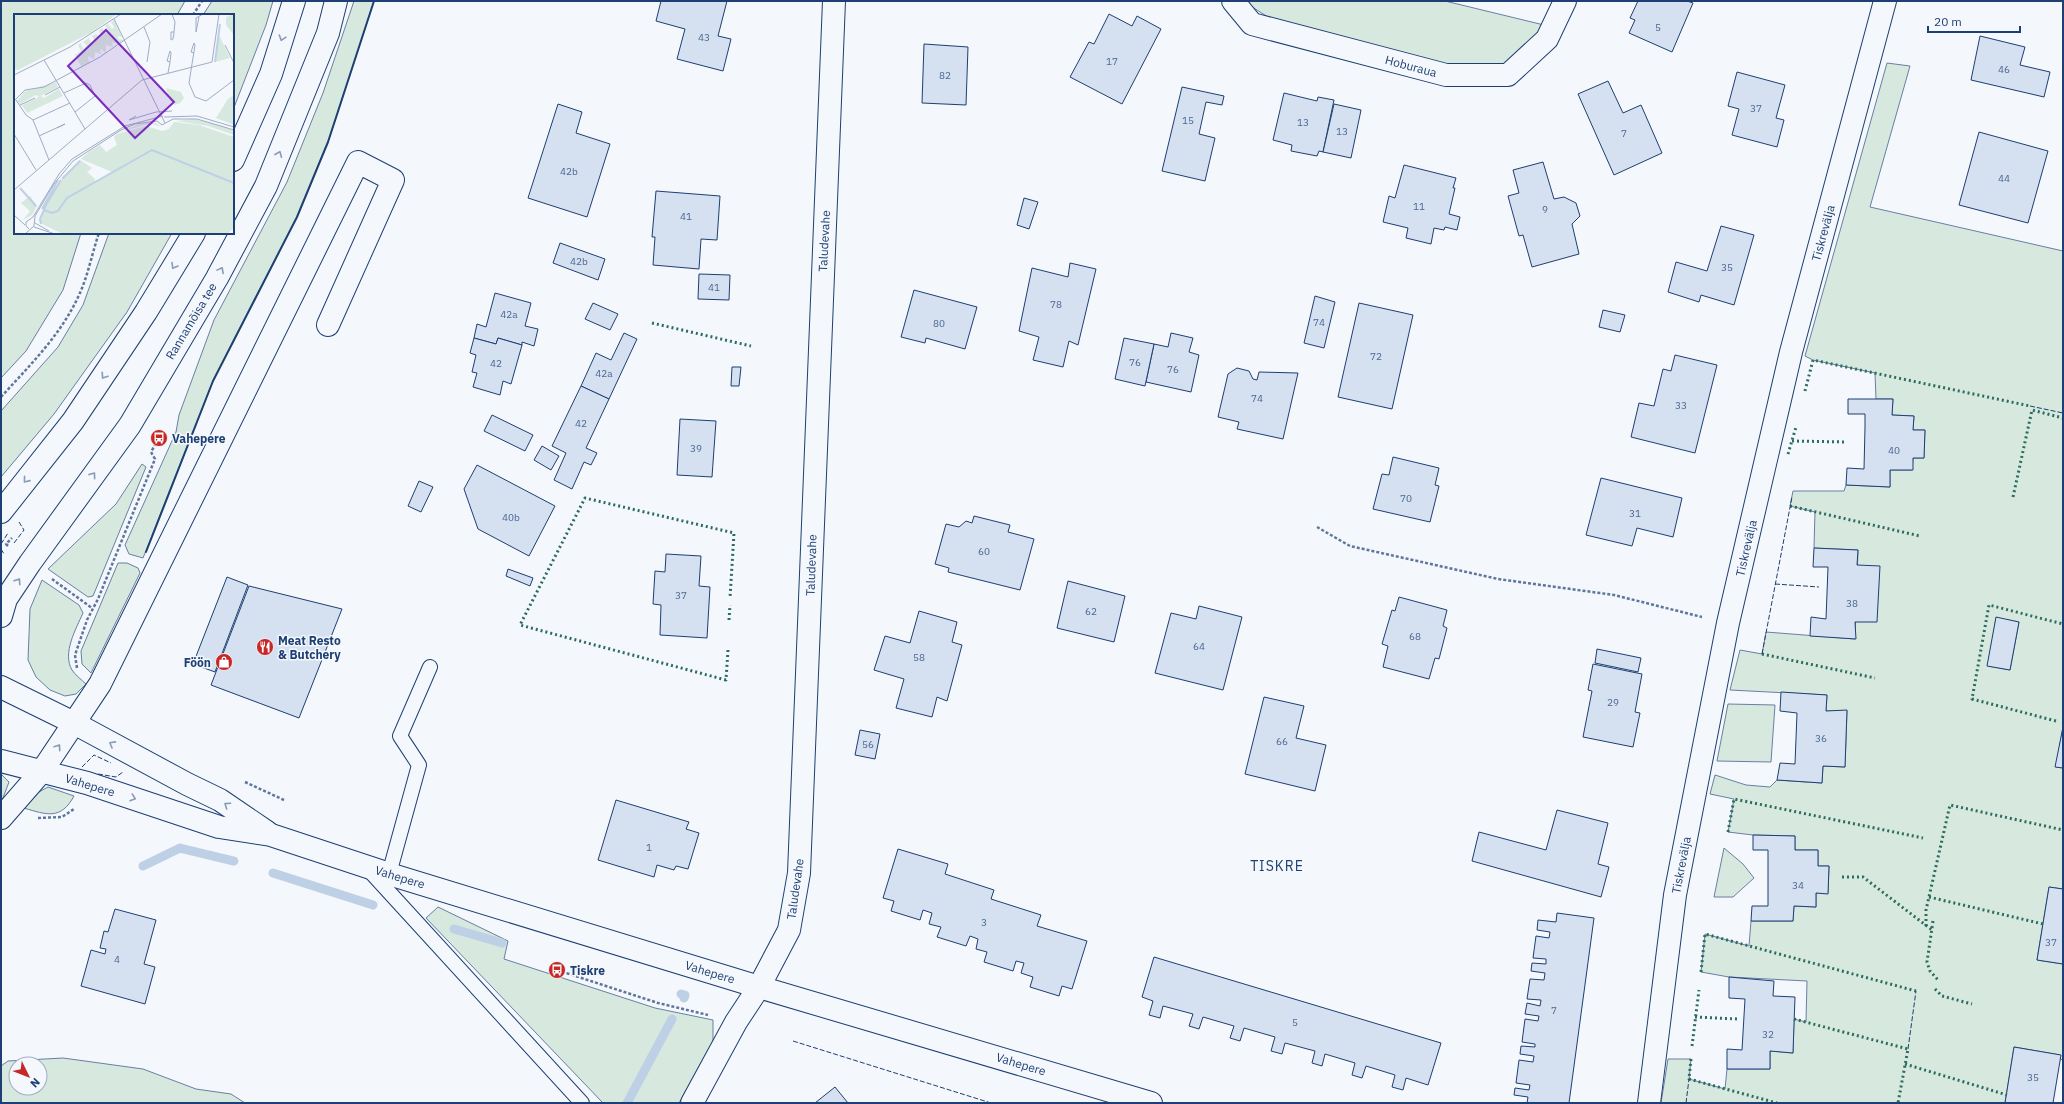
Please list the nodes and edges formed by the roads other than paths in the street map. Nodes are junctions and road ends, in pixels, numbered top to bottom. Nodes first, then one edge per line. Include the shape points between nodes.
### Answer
1 (294, 1) edge
2 (336, 1) edge
3 (834, 1) edge
4 (1233, 1) edge
5 (1565, 1) edge
6 (1885, 1) edge
7 (234, 158) edge
8 (193, 234) edge
9 (328, 325) dead end
10 (1, 512) edge
11 (1, 616) edge
12 (430, 667) dead end
13 (1, 687) edge
14 (74, 723) junction
15 (1, 761) edge
16 (42, 771) junction
17 (1, 818) edge
18 (271, 834) junction
19 (365, 866) junction
20 (389, 874) junction
21 (759, 987) junction
22 (582, 1103) edge
23 (692, 1103) edge
24 (1151, 1103) edge
25 (1649, 1103) edge

1 -> 7 street via 271,74
11 -> 2 street, Rannamõisa tee via 6,599 30,563 130,425 220,272 266,186 328,33
3 - 21 street, Taludevahe via 799,873 789,930
4 - 5 street, Hoburaua via 1252,24 1446,75 1508,75 1547,39
6 - 25 street, Tiskrevälja via 1791,352 1728,623 1675,895
8 -> 10 street via 146,312 74,421
9 - 14 street via 393,180 358,162 100,684
12 - 20 lane via 400,736 419,765
13 - 14 street, Vahepere
16 -> 14 street
18 -> 14 street, Vahepere via 220,800
15 - 16 street, Vahepere
16 - 17 street
16 -> 18 street, Vahepere via 87,783 219,827
18 - 19 street, Vahepere
19 - 20 street, Vahepere
19 - 22 lane
20 - 21 street, Vahepere
21 - 23 street, Taludevahe via 736,1022
21 - 24 street, Vahepere

